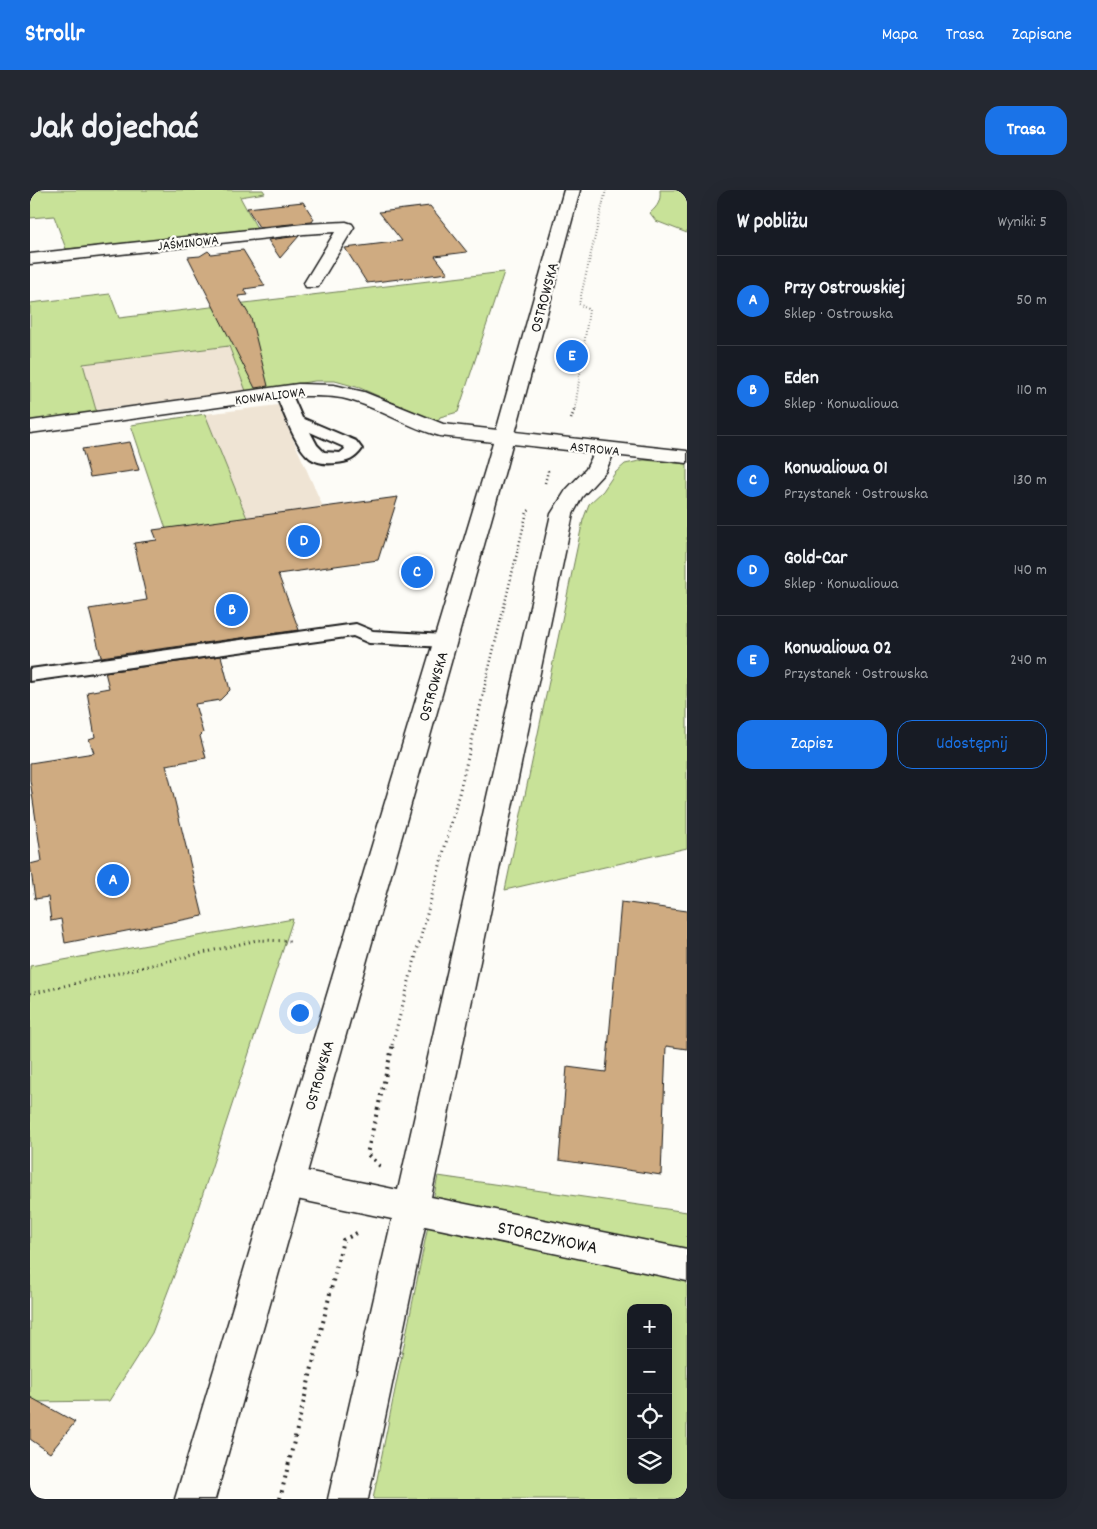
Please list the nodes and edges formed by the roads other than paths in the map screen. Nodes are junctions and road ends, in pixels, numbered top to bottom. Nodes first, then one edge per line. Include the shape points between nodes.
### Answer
1 (572, 190) edge
2 (30, 259) edge
3 (312, 283) dead end
4 (283, 392) junction
5 (297, 421) dead end
6 (30, 427) edge
7 (503, 437) junction
8 (606, 449) junction
9 (687, 457) edge
10 (445, 641) junction
11 (30, 676) edge
12 (288, 1182) junction
13 (410, 1208) junction
14 (687, 1264) edge
15 (195, 1499) edge
16 (348, 1499) edge

1 - 7 street, OSTROWSKA
2 - 3 street, JAŚMINOWA via 346,227
4 - 5 lane
4 - 6 street, KONWALIOWA
4 - 7 street, KONWALIOWA via 345,392 425,426
7 - 8 street, ASTROWA
7 - 10 street, OSTROWSKA
8 - 9 street, ASTROWA
8 - 13 street via 595,472 573,494 562,514
10 - 11 lane via 369,637 356,630
10 - 12 street, OSTROWSKA
12 - 13 street
12 - 15 street, OSTROWSKA
13 - 14 street, STORCZYKOWA
13 - 16 street

